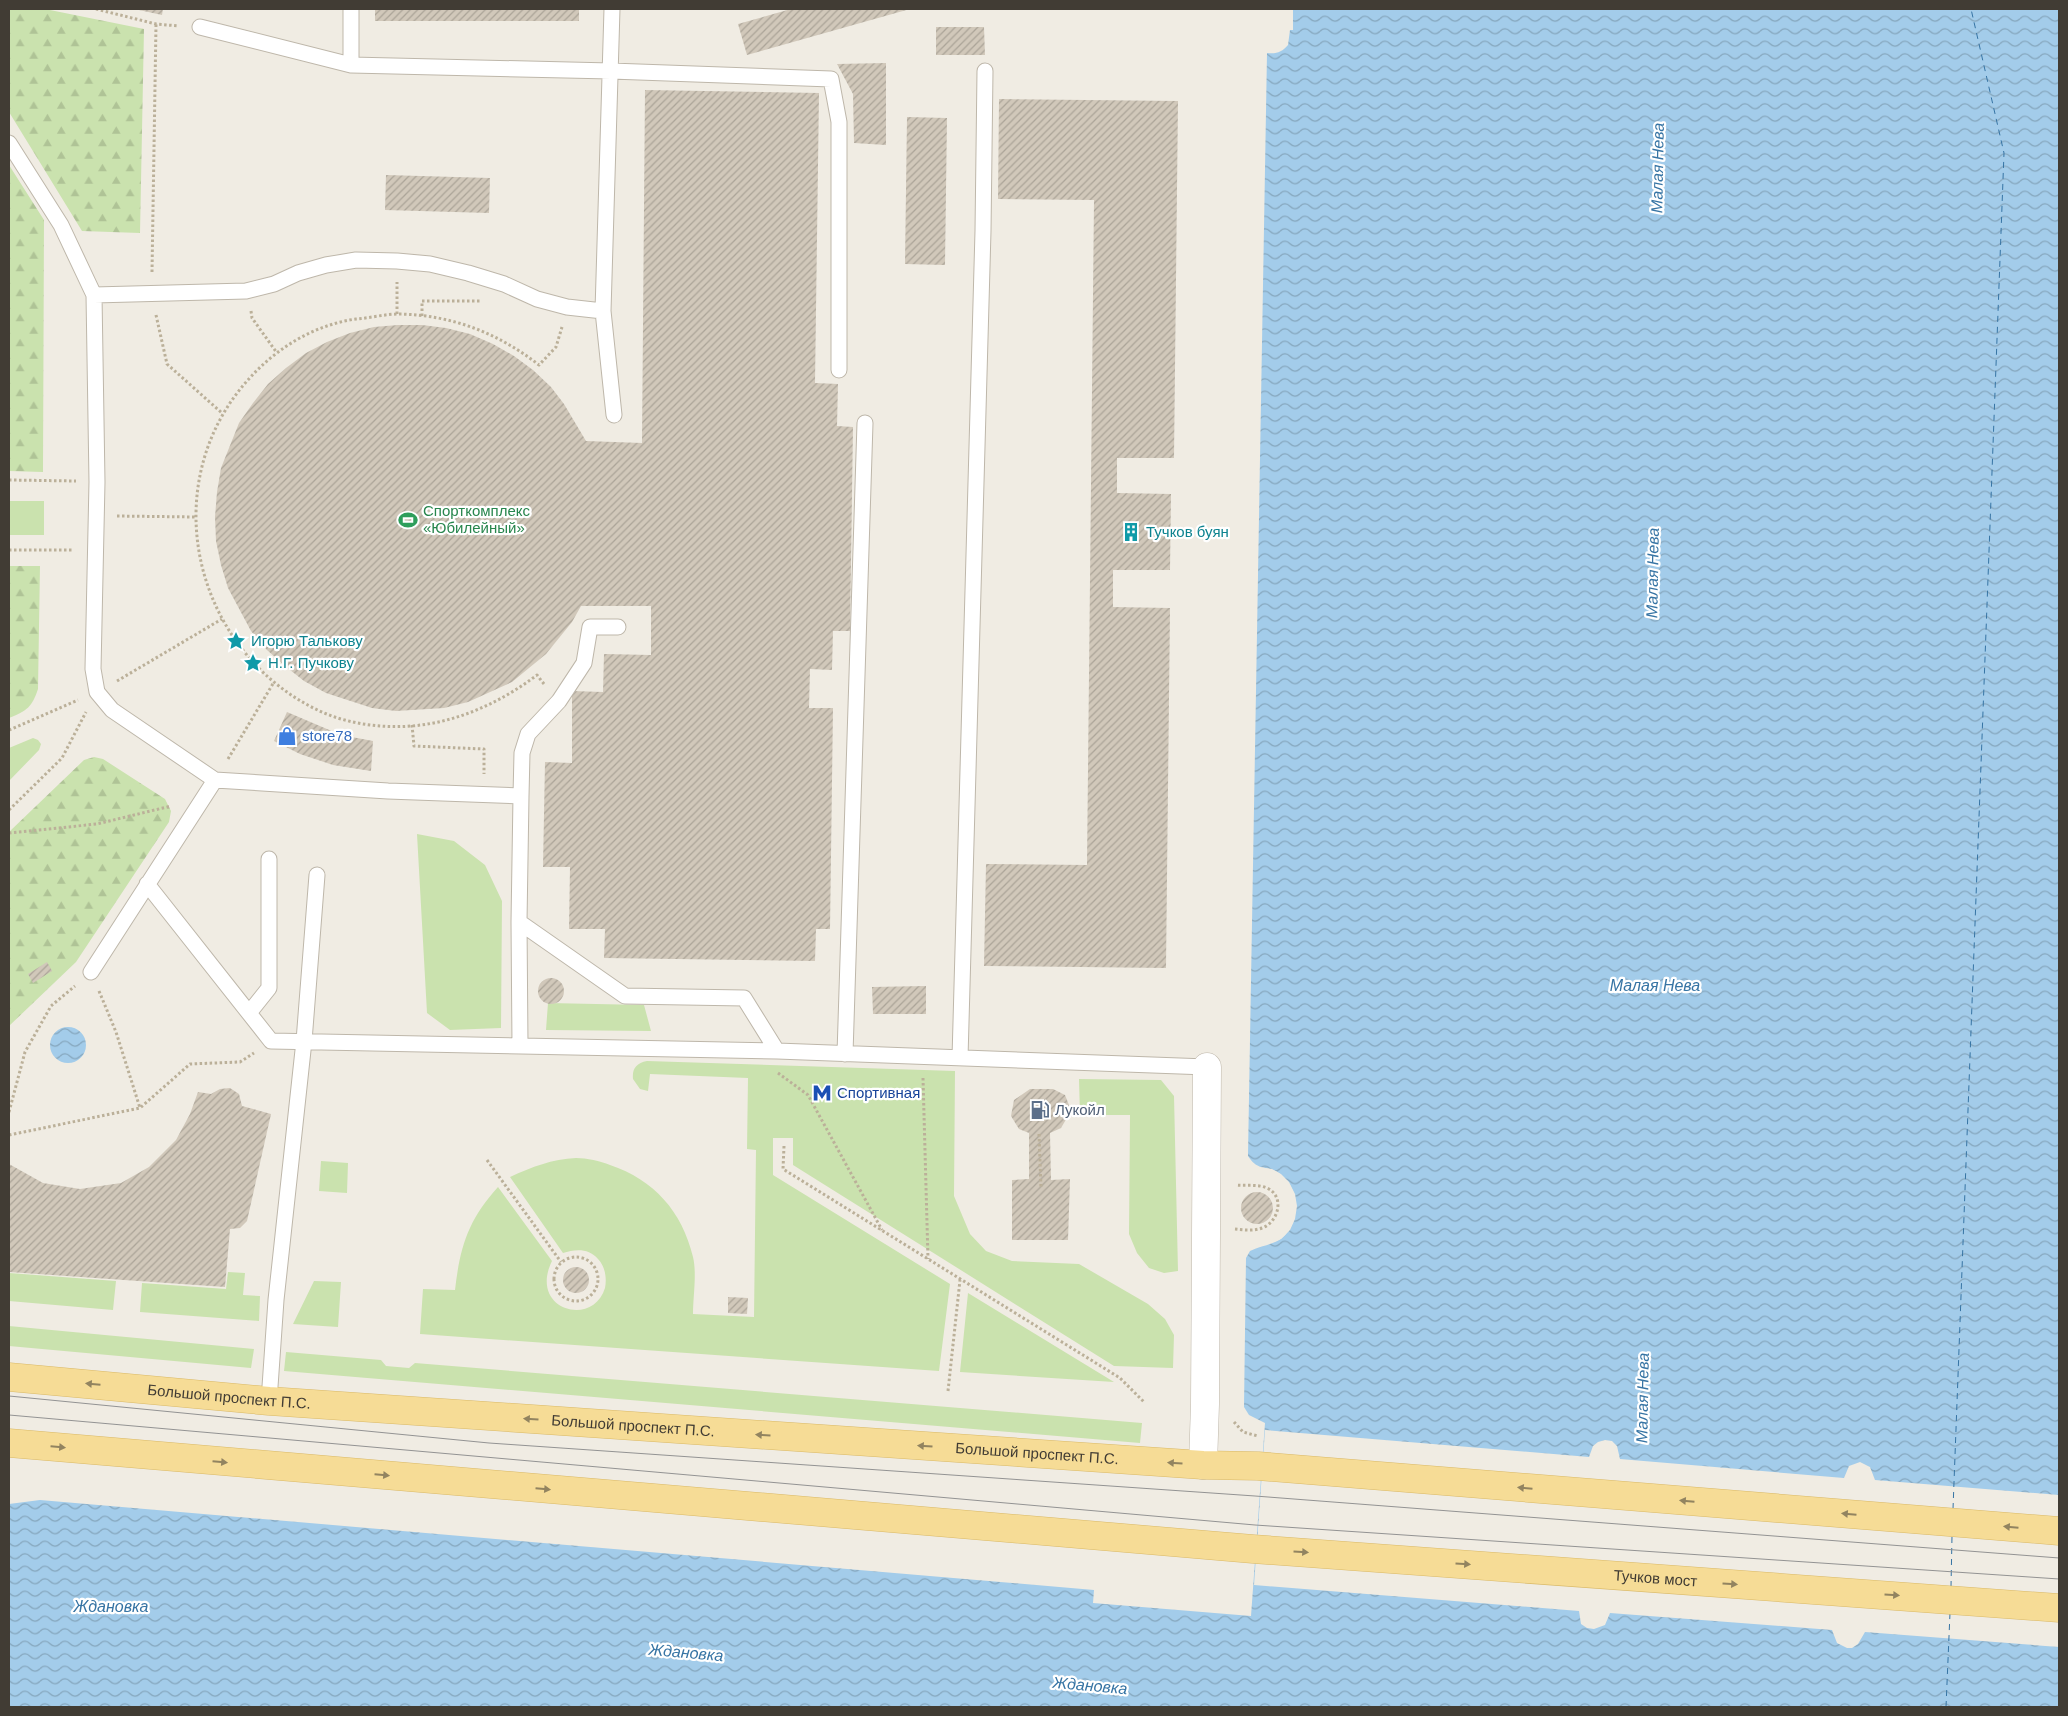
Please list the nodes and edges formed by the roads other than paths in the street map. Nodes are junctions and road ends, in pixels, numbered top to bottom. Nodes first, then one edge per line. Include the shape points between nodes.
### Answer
1 (351, 9) edge
2 (612, 9) edge
3 (200, 27) road end
4 (351, 65) junction
5 (611, 71) junction
6 (985, 72) dead end
7 (9, 143) edge
8 (94, 295) junction
9 (604, 311) junction
10 (839, 370) dead end
11 (614, 415) dead end
12 (865, 423) dead end
13 (618, 627) dead end
14 (215, 780) junction
15 (521, 796) junction
16 (269, 858) dead end
17 (317, 875) dead end
18 (147, 884) junction
19 (519, 922) junction
20 (91, 972) road end
21 (249, 1013) junction
22 (304, 1041) junction
23 (520, 1045) junction
24 (777, 1051) junction
25 (845, 1054) junction
26 (960, 1058) junction
27 (1207, 1067) joint
28 (9, 1377) edge
29 (269, 1401) junction
30 (9, 1443) edge
31 (1203, 1465) junction
32 (2059, 1531) edge
33 (2059, 1608) edge

1 - 4 lane
2 - 5 lane
3 - 4 lane
4 - 5 lane
5 - 9 lane
5 - 10 lane via 831,80 839,122
6 - 26 lane
7 - 8 lane via 62,225
8 - 9 lane via 246,291 326,265 356,260 397,261 458,270 504,284 537,299 567,307
8 - 14 lane via 97,482 93,669 97,692 112,710
9 - 11 lane
12 - 25 lane
13 - 15 lane via 590,627 584,662 559,701 528,734 522,753
14 - 15 lane
14 - 18 lane
15 - 19 lane
16 - 21 lane via 269,988
17 - 22 lane
18 - 20 lane
18 - 21 lane
19 - 23 lane
19 - 24 lane via 625,996 744,998
21 - 22 lane via 271,1041
22 - 23 lane
22 - 29 lane via 276,1300
23 - 24 lane
24 - 25 lane
25 - 26 lane
26 - 27 lane
27 - 31 street
29 -> 28 main road, Большой проспект П.С.
31 -> 29 main road, Большой проспект П.С.
30 -> 33 main road, Тучков мост via 1253,1548
32 -> 31 main road, Большой проспект П.С. via 1258,1466

